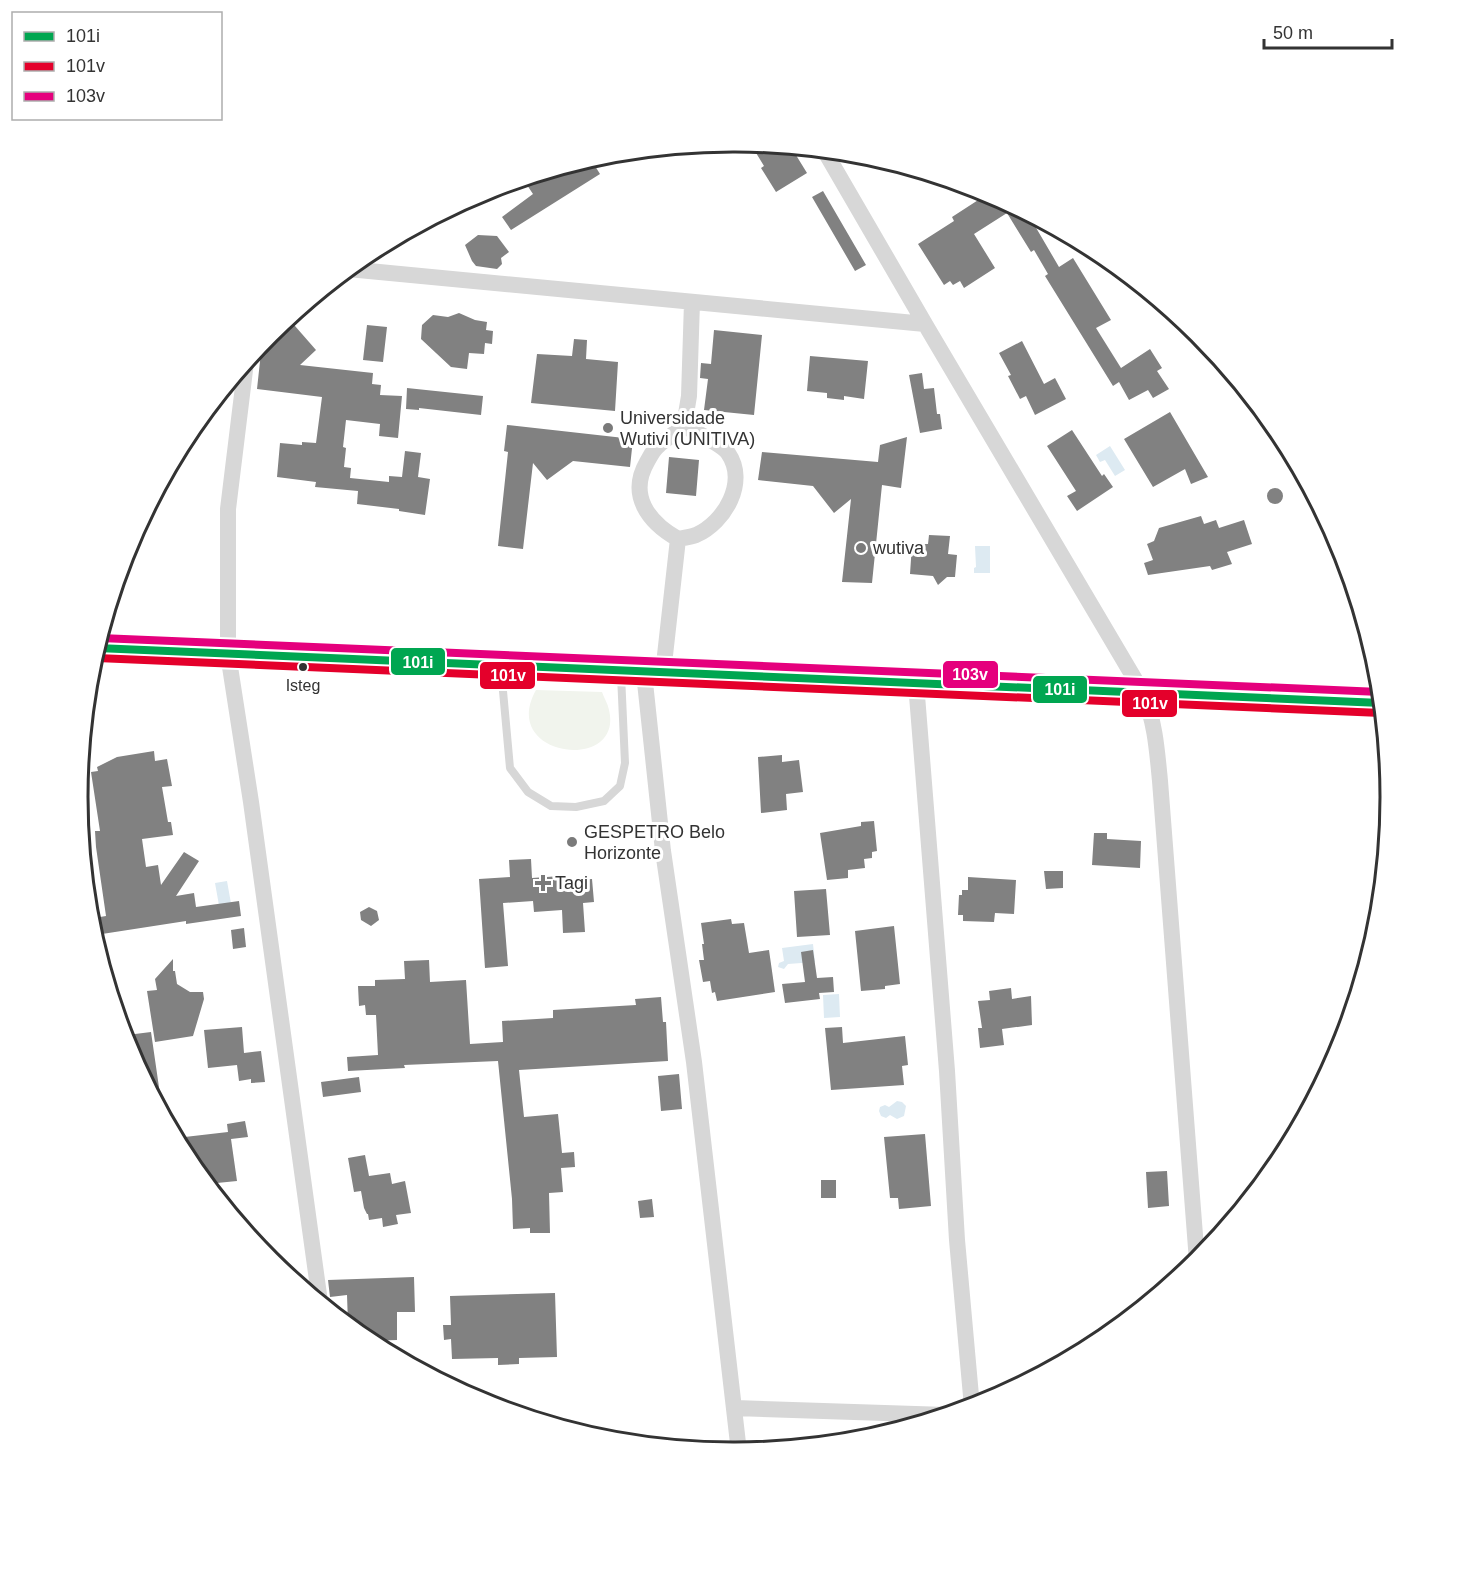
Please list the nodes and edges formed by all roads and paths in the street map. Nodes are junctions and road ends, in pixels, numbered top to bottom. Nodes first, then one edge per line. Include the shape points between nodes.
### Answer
1 (829, 159) edge
2 (361, 270) edge
3 (692, 302) junction
4 (925, 324) junction
5 (244, 377) edge
6 (684, 426) junction
7 (678, 539) junction
8 (106, 648) edge
9 (228, 654) junction
10 (501, 666) junction
11 (643, 672) junction
12 (916, 683) junction
13 (1143, 693) junction
14 (1372, 703) edge
15 (1196, 1247) edge
16 (318, 1291) edge
17 (971, 1397) edge
18 (735, 1408) junction
19 (922, 1414) edge
20 (739, 1442) edge

1 - 4 street
2 - 3 street
3 - 4 street
3 - 6 street via 689,396
4 - 13 street
5 - 9 street via 228,509
6 - 7 street via 656,447 643,470 638,491 647,512 663,531
6 - 7 street via 727,452 737,471 731,501 713,523 696,535
7 - 11 street
8 - 9 main road
9 - 10 main road
9 - 16 street
10 - 11 main road
10 - 11 lane via 510,768 528,792 551,806 576,807 604,801 620,786
11 - 12 main road
11 - 18 street
12 - 13 main road
12 - 17 street
13 - 14 main road
13 - 15 street via 1155,727
18 - 19 street
18 - 20 street

